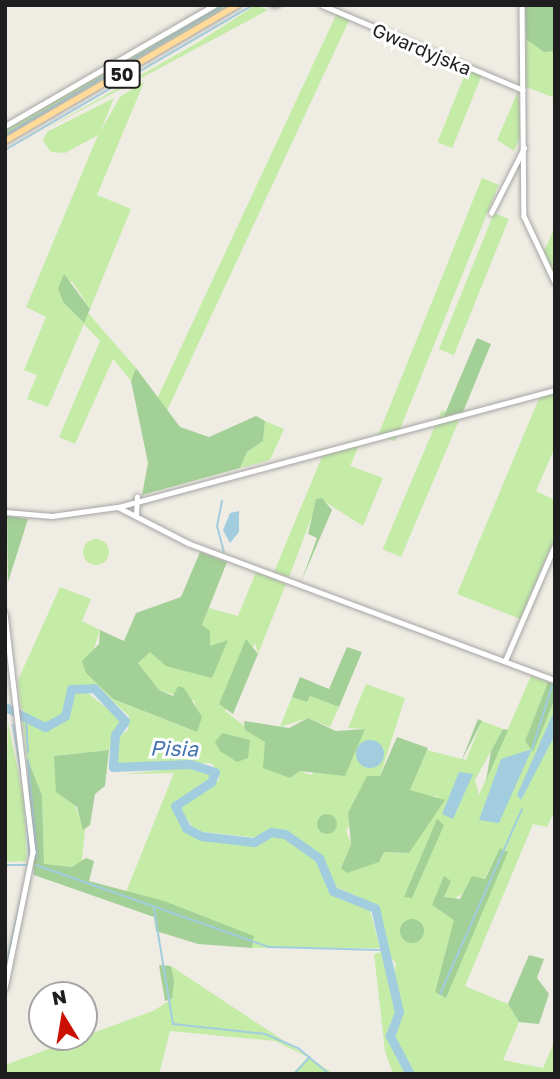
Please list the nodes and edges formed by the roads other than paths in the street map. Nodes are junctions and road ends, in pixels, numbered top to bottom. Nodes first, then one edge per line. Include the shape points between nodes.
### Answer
1 (215, 5) edge
2 (238, 5) edge
3 (272, 5) edge
4 (278, 5) edge
5 (321, 5) edge
6 (522, 5) edge
7 (523, 90) junction
8 (5, 126) edge
9 (5, 141) edge
10 (523, 148) junction
11 (491, 213) dead end
12 (555, 282) edge
13 (555, 390) edge
14 (137, 497) junction
15 (118, 507) junction
16 (5, 512) edge
17 (136, 515) junction
18 (555, 545) edge
19 (5, 612) edge
20 (505, 661) junction
21 (555, 680) edge
22 (5, 988) edge

1 - 8 street
2 - 9 main road, 50
3 - 4 street
5 - 7 street, Gwardyjska
6 - 7 street
7 - 10 street
10 - 11 street
10 - 12 street via 526,226
13 - 14 street
14 - 15 street
14 - 17 street
15 - 16 street via 52,516
15 - 17 street
17 - 20 street via 188,543
18 - 20 street
19 - 22 street via 32,860
20 - 21 street

